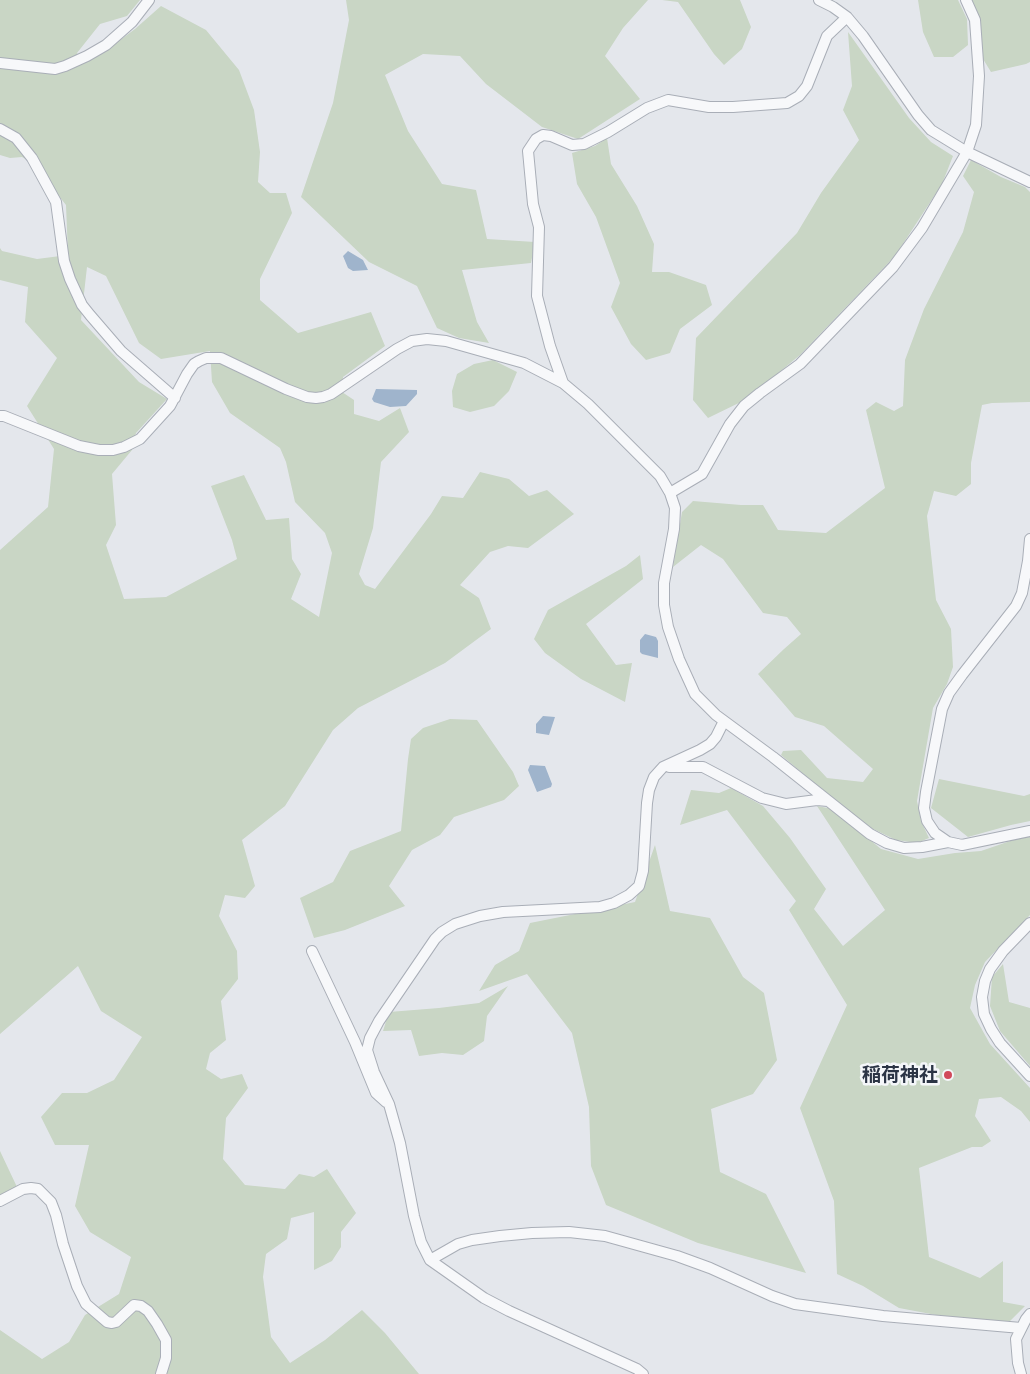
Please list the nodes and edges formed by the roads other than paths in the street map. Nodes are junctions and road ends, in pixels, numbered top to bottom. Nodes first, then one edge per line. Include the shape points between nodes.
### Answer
1 (149, 0) edge
2 (819, 0) edge
3 (966, 0) edge
4 (847, 17) junction
5 (0, 63) edge
6 (0, 129) edge
7 (967, 152) junction
8 (1030, 182) edge
9 (563, 382) junction
10 (175, 398) junction
11 (0, 416) edge
12 (670, 493) junction
13 (1030, 539) edge
14 (724, 721) junction
15 (663, 767) junction
16 (829, 802) junction
17 (1030, 831) edge
18 (948, 842) junction
19 (1030, 923) edge
20 (312, 951) dead end
21 (1030, 1076) edge
22 (388, 1104) junction
23 (0, 1200) edge
24 (430, 1260) junction
25 (1030, 1314) edge
26 (1020, 1328) junction
27 (161, 1374) edge
28 (643, 1374) edge
29 (1020, 1374) edge

1 - 5 street via 132,22 106,45 65,66
2 - 4 street
3 - 7 street via 975,20 979,76 976,125
4 - 7 street via 931,130
4 - 9 street via 827,36 803,92 787,103 717,107 668,100 584,144 572,145 543,135 536,139 528,150 533,204 539,227 537,296
6 - 10 street via 16,138 32,158 56,202 64,260 82,305 121,351
7 - 8 street
7 - 12 street via 922,228 893,268 800,364 744,406 702,474
9 - 10 street via 524,363 446,341 427,339 412,341 397,349 324,397 307,397 221,358 206,358 194,364
9 - 12 street via 660,476
10 - 11 street via 140,439 113,450 80,446
12 - 14 street via 675,508 664,583 668,627 695,694
13 - 18 street via 1022,593 1016,606 949,693 942,709 924,808 935,833
14 - 15 street via 710,744
14 - 16 street
15 - 16 street via 702,767 762,798 786,804 817,800
15 - 22 street via 649,790 643,871 639,886 629,895 600,907 480,916 456,924 435,939 370,1038 367,1050
16 - 18 street via 887,843 904,848
17 - 18 street via 962,845
19 - 21 street via 1003,950 990,969 982,997 984,1014 991,1029
20 - 22 street via 356,1042 376,1093
22 - 24 street via 400,1143 416,1225
23 - 27 street via 31,1188 51,1202 86,1304 106,1322 112,1323 134,1305 148,1311 166,1340 166,1358
24 - 26 street via 472,1240 550,1232 605,1236 677,1256 795,1304 883,1316
24 - 28 street via 484,1298
25 - 26 street
26 - 29 street via 1016,1339

